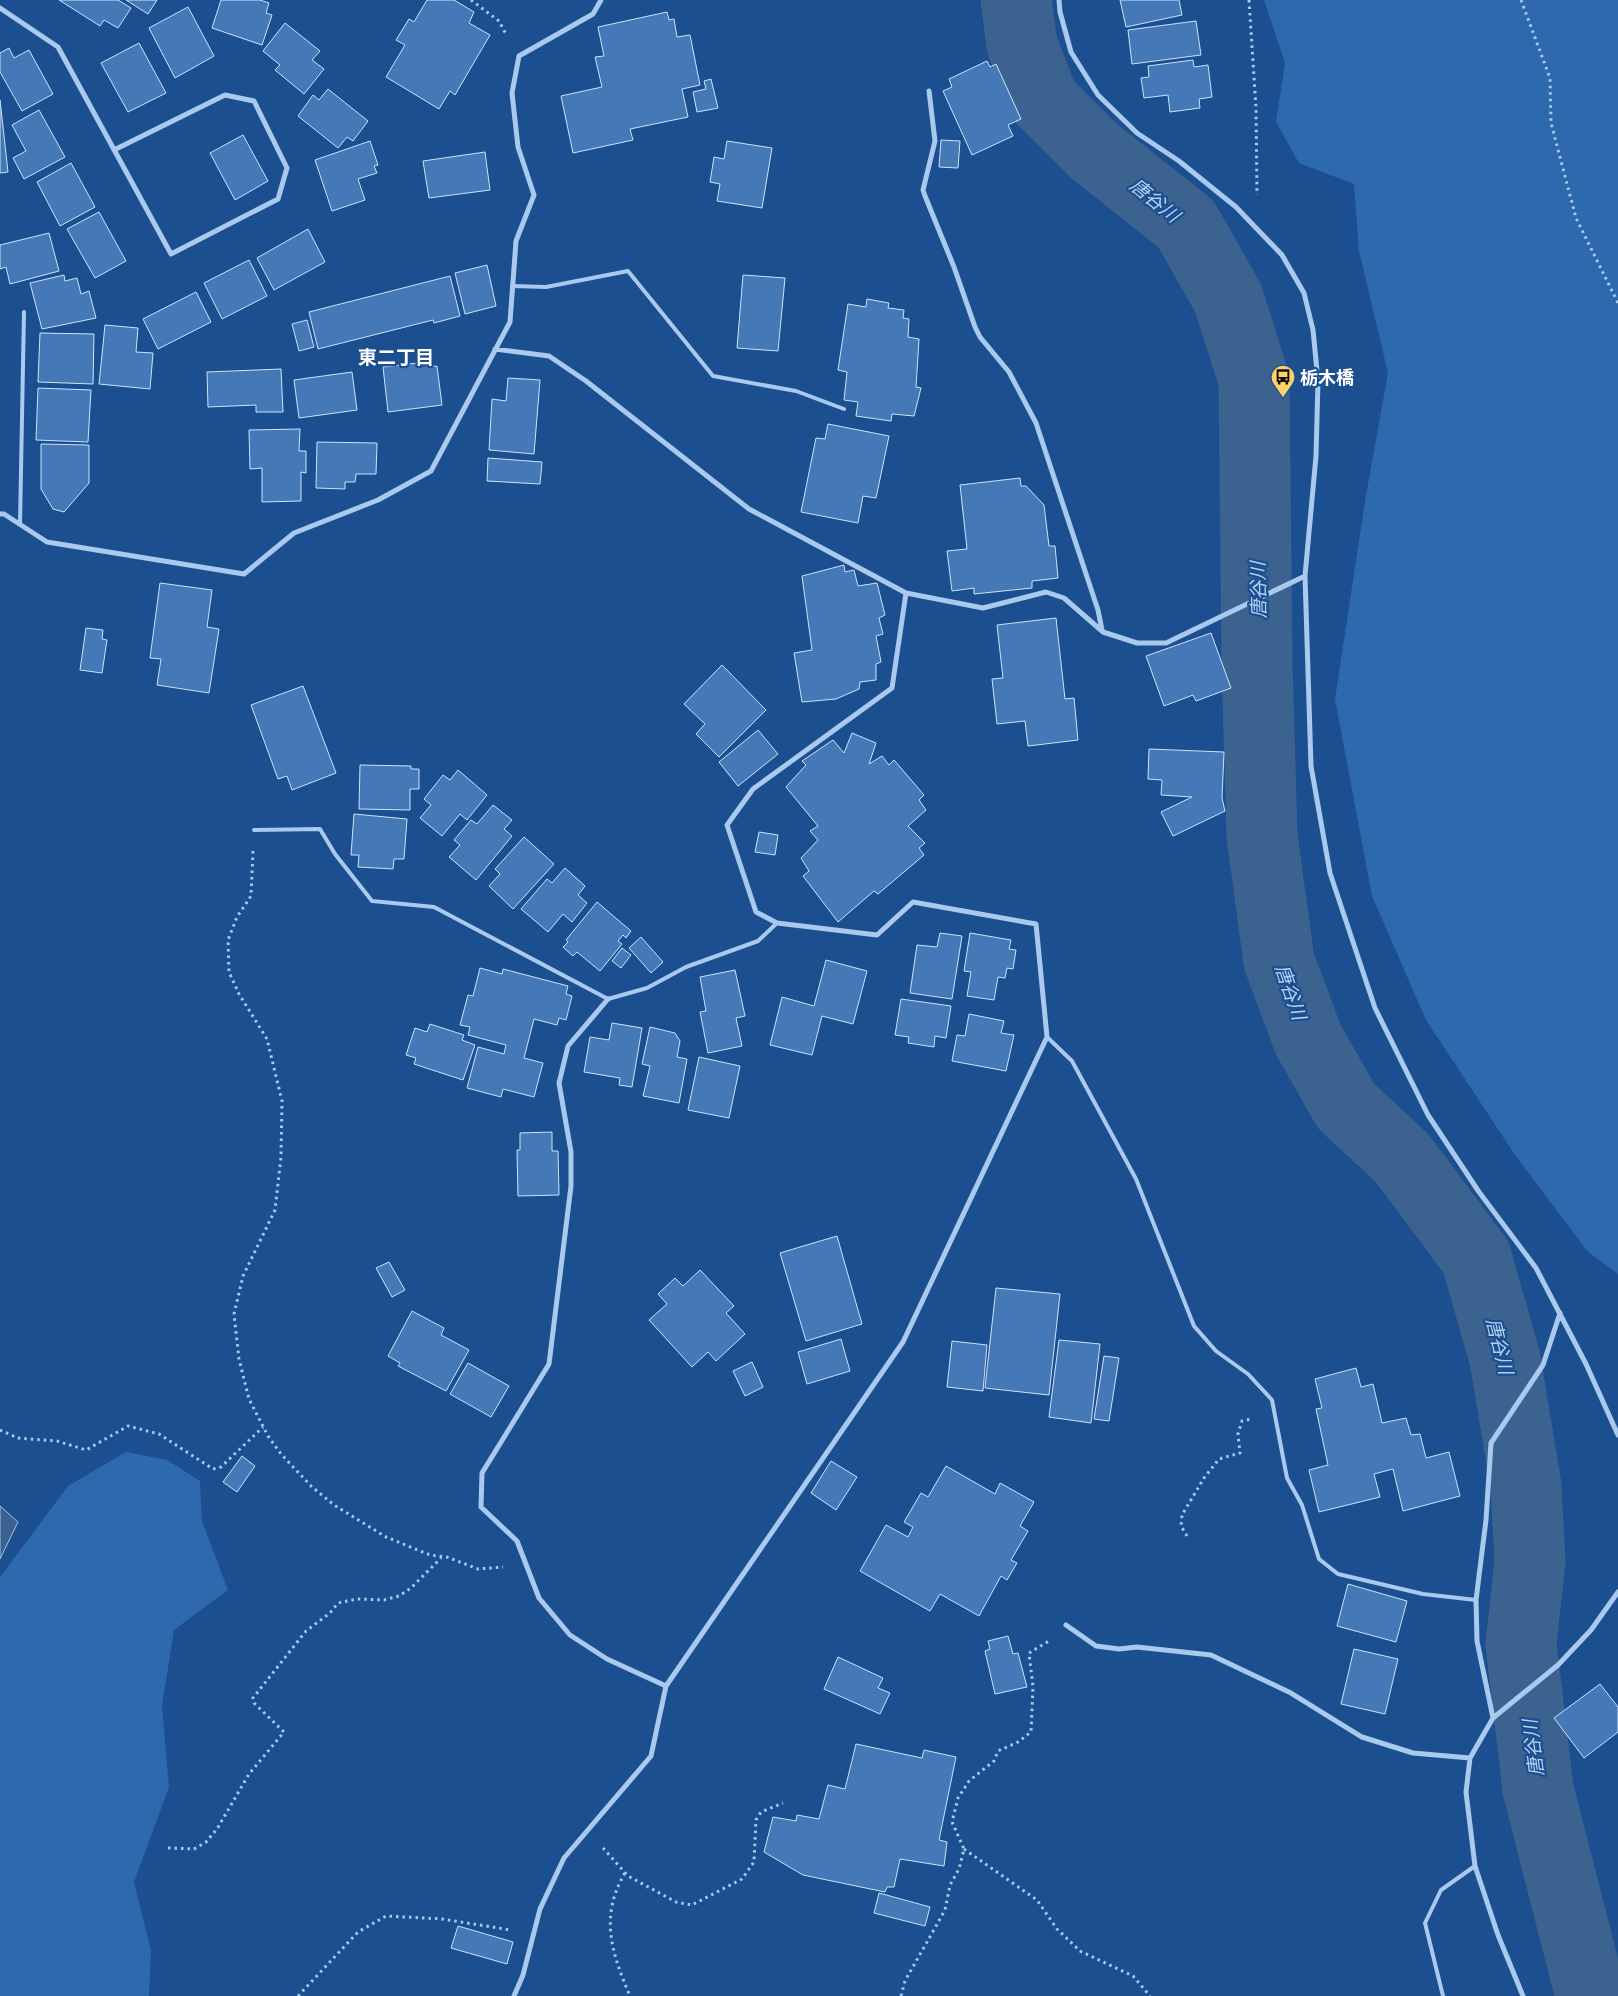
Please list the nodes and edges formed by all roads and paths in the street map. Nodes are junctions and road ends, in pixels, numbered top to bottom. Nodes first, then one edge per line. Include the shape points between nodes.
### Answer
1 (471, 0) edge
2 (601, 0) edge
3 (1059, 0) edge
4 (1248, 0) edge
5 (1521, 0) edge
6 (0, 8) edge
7 (519, 56) junction
8 (929, 91) dead end
9 (114, 150) junction
10 (1256, 228) junction
11 (512, 286) junction
12 (1618, 303) edge
13 (24, 312) dead end
14 (495, 349) junction
15 (844, 408) dead end
16 (0, 514) edge
17 (20, 524) junction
18 (1305, 576) junction
19 (906, 593) junction
20 (1103, 632) junction
21 (254, 830) joint
22 (777, 923) junction
23 (608, 1000) junction
24 (1047, 1037) junction
25 (1560, 1312) junction
26 (1274, 1412) junction
27 (263, 1427) junction
28 (0, 1430) edge
29 (1618, 1435) edge
30 (1187, 1536) dead end
31 (522, 1555) junction
32 (441, 1557) junction
33 (1618, 1592) edge
34 (1476, 1600) junction
35 (1066, 1625) joint
36 (666, 1686) junction
37 (1493, 1718) junction
38 (1470, 1758) junction
39 (784, 1802) dead end
40 (588, 1830) junction
41 (168, 1848) dead end
42 (964, 1849) junction
43 (1475, 1866) junction
44 (625, 1873) junction
45 (534, 1934) junction
46 (298, 1996) edge
47 (514, 1996) edge
48 (630, 1996) edge
49 (901, 1996) edge
50 (1150, 1996) edge
51 (1443, 1996) edge
52 (1523, 1996) edge

1 - 7 path via 498,21
2 - 7 street via 593,14
3 - 10 street via 1071,52 1098,95 1137,133 1179,161 1236,207
4 - 10 path via 1256,108
5 - 12 path via 1550,78 1551,123 1576,218
6 - 9 street via 58,46
7 - 11 street via 512,92 518,147 534,195 516,241
8 - 20 street via 935,141 923,190 975,327 1009,372 1036,422
9 - 9 street via 170,254 278,199 287,168 254,101 225,95
10 - 18 street via 1282,255 1304,293 1313,330 1318,390 1316,456
11 - 14 street via 510,322
11 - 15 lane via 546,287 628,271 713,376 796,391
13 - 17 lane
14 - 17 street via 431,471 378,500 294,533 244,574 47,542
14 - 19 street via 549,356 586,381 749,509
16 - 17 street
18 - 20 street via 1166,643 1137,642
18 - 25 street via 1311,766 1330,874 1375,1008 1428,1114 1479,1192 1536,1268
19 - 20 street via 983,608 1046,592 1064,598
19 - 22 street via 892,688 754,789 727,825 756,912
21 - 23 lane via 320,829 372,901 434,907
21 - 27 path via 251,896 237,917 228,940 230,972 247,1009 267,1039 282,1102 281,1157 275,1210 243,1276 234,1314 239,1358 249,1399
22 - 23 lane via 758,942 686,967 647,988
22 - 24 street via 877,935 914,902 1036,924
23 - 31 street via 568,1046 559,1083 571,1152 571,1186 549,1364 482,1473 481,1507 517,1541
24 - 26 lane via 1072,1061 1136,1179 1194,1326 1216,1351 1248,1374 1272,1400
24 - 36 street via 903,1342
25 - 29 street
25 - 34 street via 1543,1365 1491,1443
26 - 30 path via 1242,1421 1238,1434 1240,1454 1219,1459 1182,1514 1181,1526
26 - 34 lane via 1287,1478 1302,1505 1319,1559 1338,1574 1423,1594
27 - 28 path via 221,1467 213,1469 159,1434 135,1427 118,1430 86,1450 57,1441 18,1438
27 - 32 path via 281,1454 334,1505 386,1537
31 - 32 path via 509,1566 491,1569 478,1569 447,1556
31 - 36 street via 539,1598 570,1635 607,1659
32 - 41 path via 399,1596 384,1600 344,1601 314,1624 253,1698 254,1703 284,1732 249,1774 206,1842 194,1848
33 - 37 street via 1591,1630 1558,1664
34 - 37 street via 1477,1641
35 - 38 street via 1096,1646 1211,1655 1291,1693 1362,1737 1413,1753
35 - 42 path via 1030,1653 1033,1687 1031,1732 998,1751 994,1761 969,1781 958,1798 952,1822
36 - 40 street via 650,1756
37 - 38 street
38 - 43 street via 1466,1792
39 - 44 path via 762,1812 756,1820 754,1862 742,1879 706,1899 692,1905 676,1902
40 - 44 path
40 - 45 street via 564,1858 540,1909
42 - 49 path via 959,1869 950,1885 945,1910 905,1981
42 - 50 path via 1037,1900 1057,1929 1080,1951 1133,1976
43 - 51 lane via 1441,1890 1425,1923
43 - 52 street via 1498,1936
44 - 48 path via 614,1891 611,1936 615,1962
45 - 46 path via 442,1918 386,1916 358,1932
45 - 47 street

